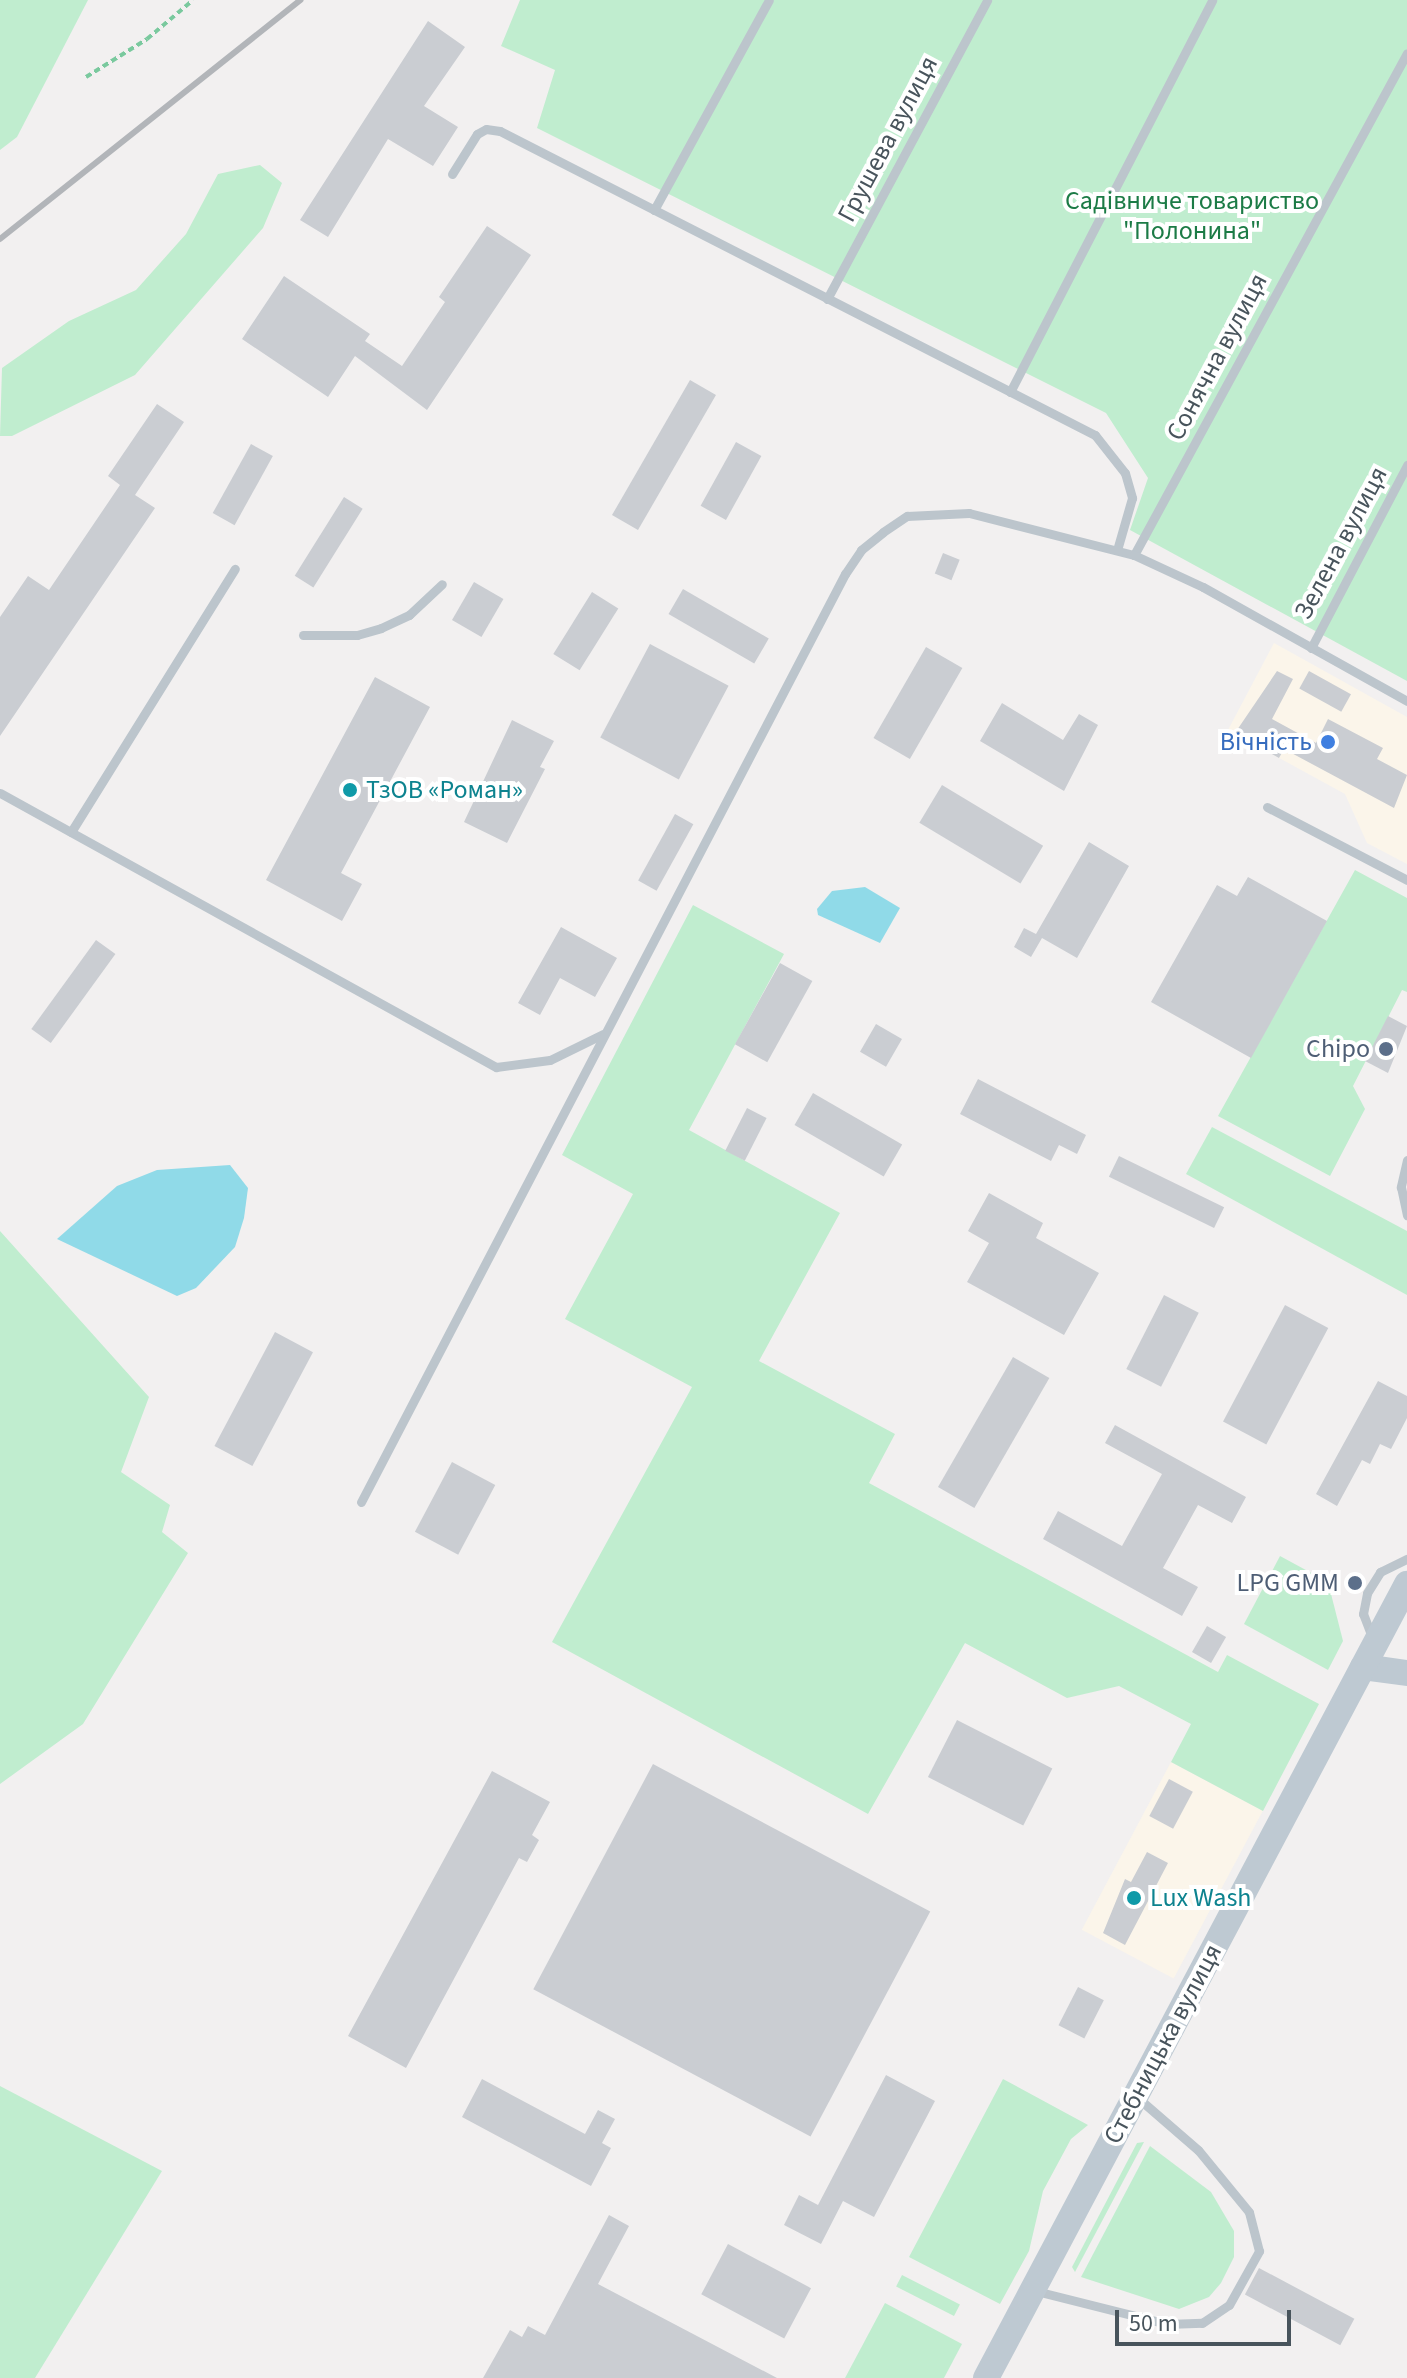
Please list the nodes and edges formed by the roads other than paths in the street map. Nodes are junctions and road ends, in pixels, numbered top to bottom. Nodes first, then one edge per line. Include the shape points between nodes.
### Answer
1 (769, 0) edge
2 (987, 0) edge
3 (1212, 0) edge
4 (1407, 53) edge
5 (452, 174) dead end
6 (654, 210) junction
7 (827, 299) junction
8 (1010, 392) junction
9 (1407, 465) edge
10 (1117, 550) junction
11 (1134, 555) junction
12 (235, 569) dead end
13 (442, 584) dead end
14 (303, 635) dead end
15 (1313, 644) junction
16 (1407, 701) edge
17 (0, 793) edge
18 (1267, 807) dead end
19 (71, 832) junction
20 (1407, 880) edge
21 (605, 1033) junction
22 (1407, 1160) edge
23 (1407, 1215) edge
24 (361, 1502) dead end
25 (1407, 1559) edge
26 (1407, 1584) edge
27 (1383, 1664) edge
28 (1136, 2096) junction
29 (1033, 2291) junction
30 (986, 2378) edge

1 - 6 lane
2 - 7 lane, Грушева вулиця
3 - 8 lane
4 - 11 lane, Сонячна вулиця
5 - 6 lane via 477,134 493,129
6 - 7 lane
7 - 8 lane
8 - 10 lane via 1095,435 1114,455 1132,498
9 - 15 lane, Зелена вулиця
10 - 11 lane
10 - 21 lane via 1020,523 932,511 907,516 861,550
11 - 15 lane
12 - 19 lane
13 - 14 lane via 409,615 381,628 357,635
15 - 16 lane
17 - 19 lane
18 - 20 lane
19 - 21 lane via 496,1067 550,1060
21 - 24 lane
22 - 23 lane via 1401,1187
25 - 27 lane via 1380,1572 1367,1593 1363,1614
26 - 27 street, Стебницька вулиця
27 - 28 street, Стебницька вулиця
28 - 29 street, Стебницька вулиця
28 - 29 lane via 1198,2150 1249,2212 1259,2251 1229,2305 1202,2323 1167,2324
29 - 30 street, Стебницька вулиця

